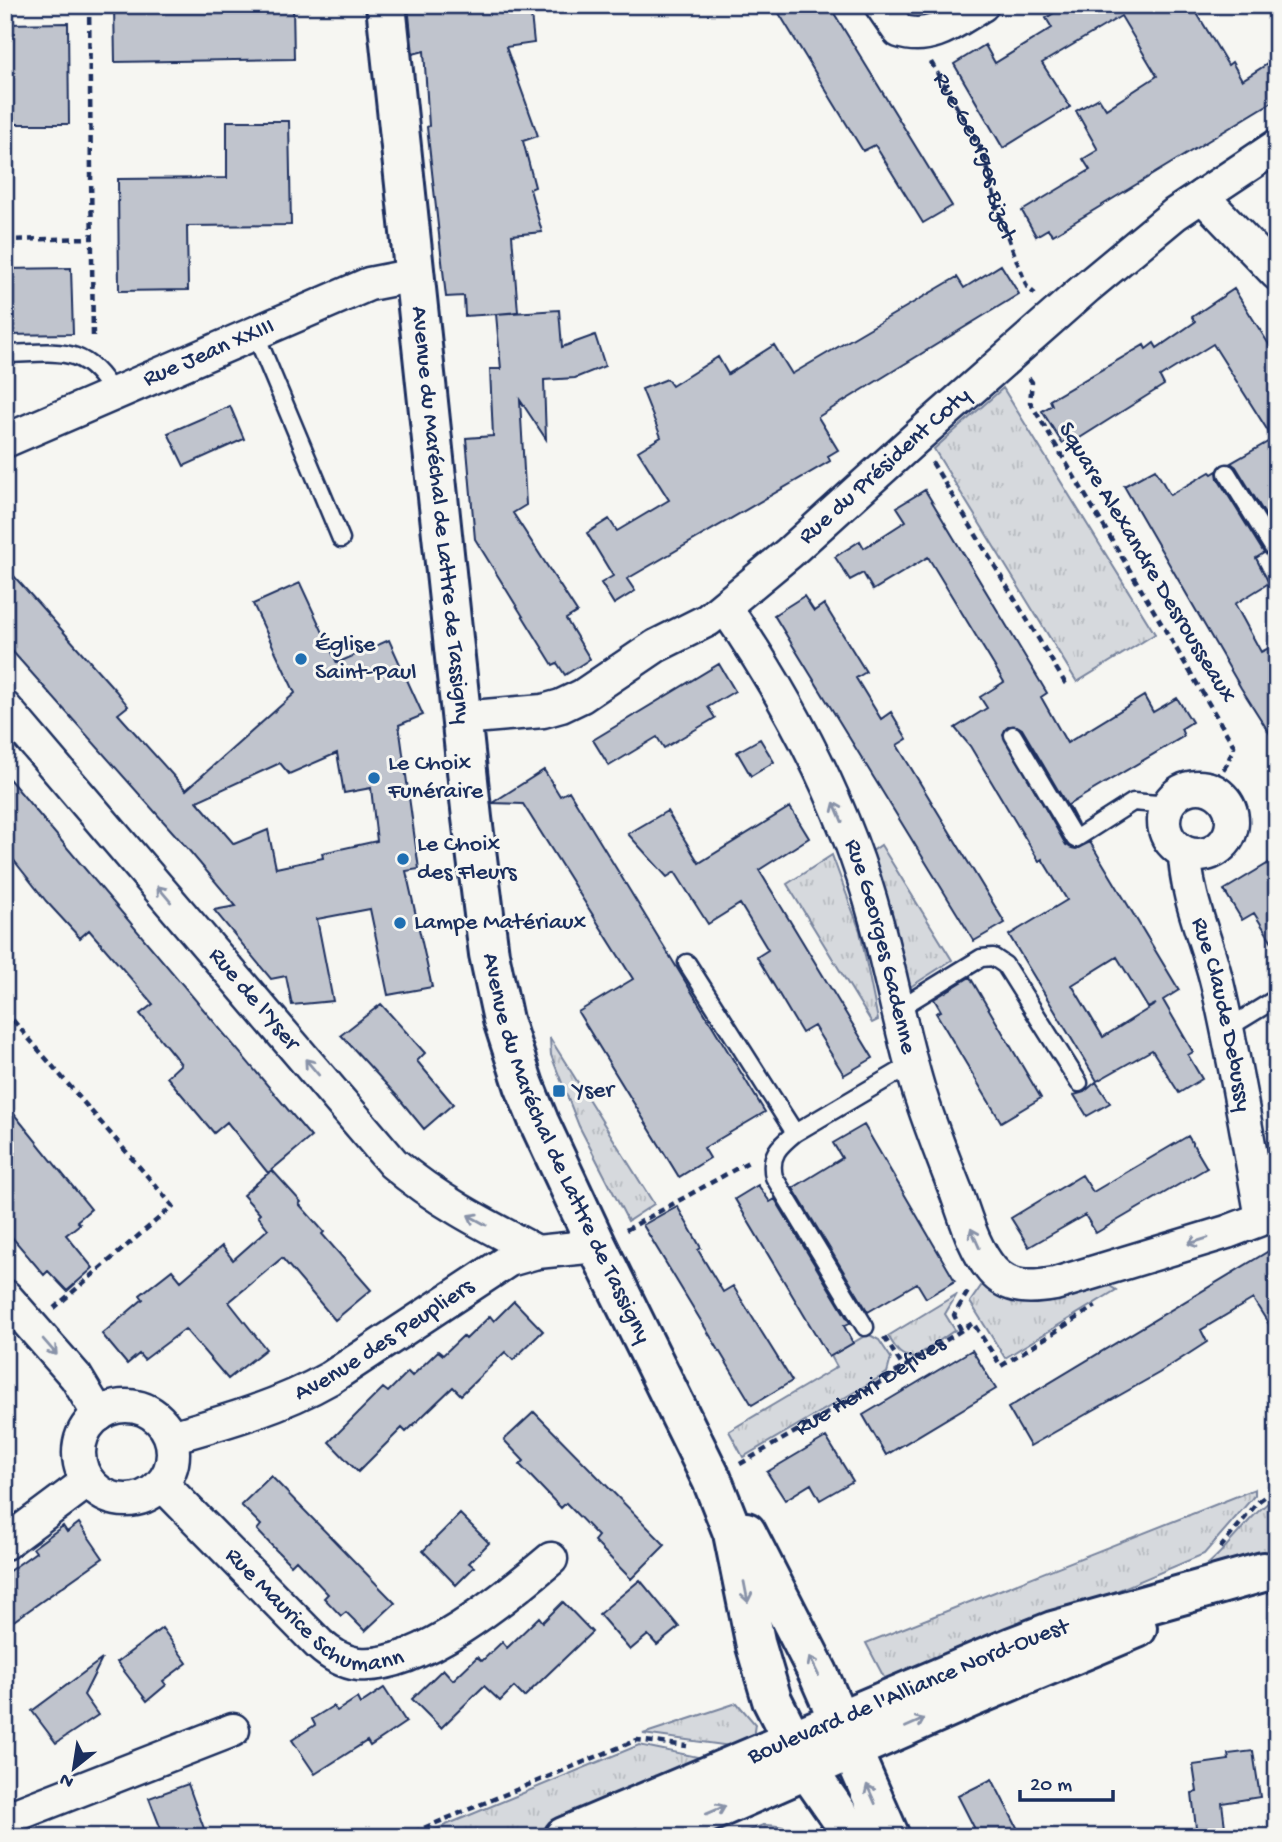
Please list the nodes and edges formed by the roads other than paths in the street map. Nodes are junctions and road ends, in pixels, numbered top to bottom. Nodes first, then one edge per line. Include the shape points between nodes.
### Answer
1 (386, 5) edge
2 (881, 5) edge
3 (982, 5) edge
4 (1277, 146) edge
5 (1202, 196) junction
6 (1277, 274) edge
7 (415, 275) junction
8 (255, 333) junction
9 (5, 354) edge
10 (113, 394) junction
11 (5, 441) edge
12 (1227, 473) dead end
13 (341, 539) dead end
14 (1277, 554) edge
15 (725, 607) junction
16 (5, 708) edge
17 (461, 718) junction
18 (1013, 735) dead end
19 (1168, 805) junction
20 (1185, 853) junction
21 (687, 963) dead end
22 (1277, 998) edge
23 (898, 1009) junction
24 (1228, 1028) junction
25 (912, 1064) junction
26 (1079, 1083) dead end
27 (795, 1133) junction
28 (1269, 1216) edge
29 (597, 1245) junction
30 (537, 1252) junction
31 (16, 1315) edge
32 (865, 1327) road end
33 (99, 1415) junction
34 (171, 1437) junction
35 (712, 1480) junction
36 (88, 1481) junction
37 (162, 1484) junction
38 (6, 1542) edge
39 (551, 1559) dead end
40 (1270, 1569) edge
41 (233, 1730) dead end
42 (846, 1735) junction
43 (800, 1756) junction
44 (5, 1819) edge
45 (564, 1837) edge
46 (653, 1837) edge
47 (854, 1837) edge
48 (890, 1837) edge

1 - 7 main road, Avenue du Maréchal de Lattre de Tassigny
2 - 3 street via 900,32 918,36 931,34
4 - 5 street, Rue du Président Coty
5 - 6 street
5 - 15 street, Rue du Président Coty via 1057,313
7 - 8 street, Rue Jean XXIII via 369,284
7 - 17 main road, Avenue du Maréchal de Lattre de Tassigny
8 - 10 street, Rue Jean XXIII
8 - 13 lane
9 - 10 lane via 59,353 87,360
10 - 11 street, Rue Jean XXIII
12 - 14 lane
15 - 17 street, Rue du Président Coty via 561,706
23 -> 15 street, Rue Georges Gadenne via 876,918 844,824 796,720
30 -> 16 street, Rue de l'Yser via 422,1187 393,1163
17 - 29 main road, Avenue du Maréchal de Lattre de Tassigny via 484,914 503,1020 529,1098
18 - 19 lane via 1075,839 1133,802
19 - 20 street via 1166,832
19 - 20 street via 1194,788 1209,790 1227,804 1230,834 1221,847 1208,854
20 - 24 street, Rue Claude Debussy via 1185,877
21 - 27 lane
22 - 24 lane
23 - 25 street, Rue Georges Gadenne
23 - 26 lane via 981,958 993,957 1005,965
24 - 28 street, Rue Claude Debussy
25 - 27 lane
28 -> 25 street, Rue Georges Gadenne via 1055,1284 1034,1288 1006,1282 986,1262 970,1229
27 - 32 lane via 773,1155 774,1177
29 - 30 street, Avenue des Peupliers
29 - 35 main road, Avenue du Maréchal de Lattre de Tassigny
30 - 34 street, Avenue des Peupliers via 496,1268 303,1393
31 -> 33 street via 76,1377
33 - 34 street via 111,1408 140,1408 153,1414
33 - 36 street via 79,1446
34 - 37 street via 173,1462
42 -> 35 main road, Avenue du Maréchal de Lattre de Tassigny via 768,1572
35 -> 43 main road, Avenue du Maréchal de Lattre de Tassigny via 733,1533 762,1669
36 - 37 street via 110,1498 124,1500 139,1499
36 - 38 street
37 - 39 street, Rue Maurice Schumann via 319,1644 358,1664 388,1660 438,1640 500,1601
40 - 42 main road, Boulevard de l'Alliance Nord-Ouest
41 - 44 street
42 - 43 main road, Boulevard de l'Alliance Nord-Ouest
48 -> 42 main road, Avenue du Maréchal de Lattre de Tassigny
43 - 45 main road, Boulevard de l'Alliance Nord-Ouest
46 -> 43 main road, Boulevard de l'Alliance Nord-Ouest
43 - 47 main road, Avenue du Maréchal de Lattre de Tassigny

